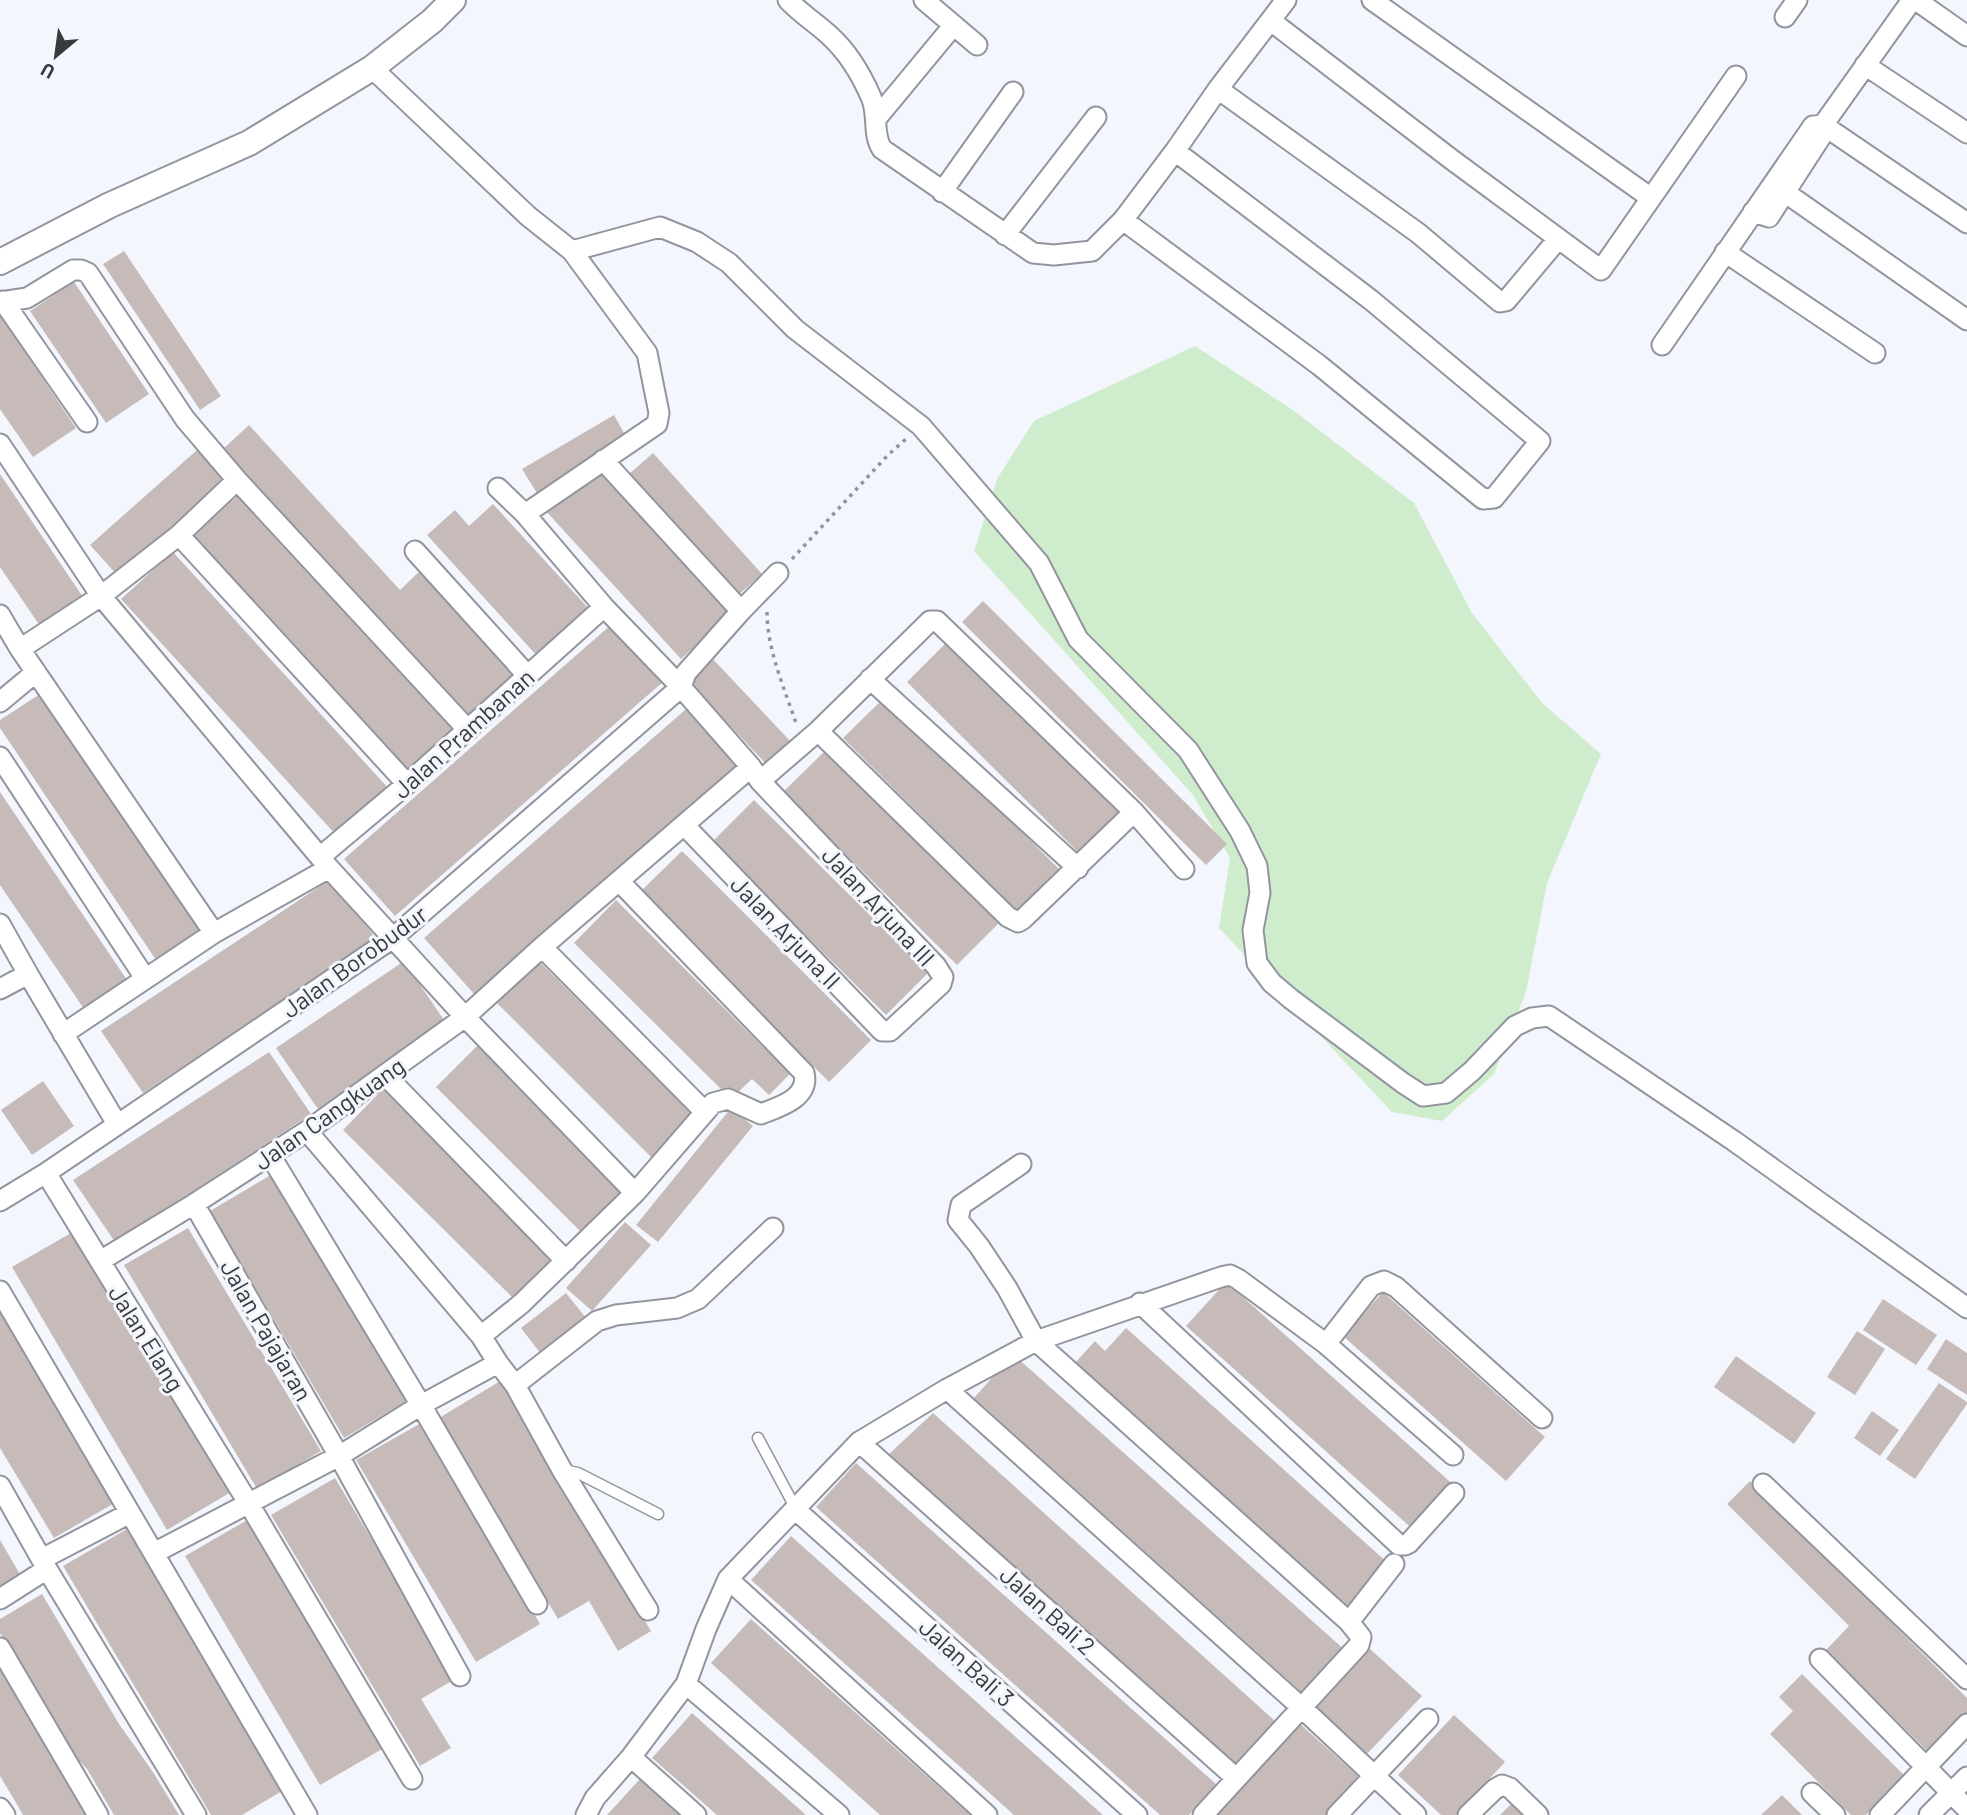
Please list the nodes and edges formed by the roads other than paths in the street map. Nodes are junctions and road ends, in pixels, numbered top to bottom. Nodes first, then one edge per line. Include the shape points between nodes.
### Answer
1 (453, 0) edge
2 (788, 0) edge
3 (924, 0) edge
4 (1286, 0) edge
5 (1372, 0) edge
6 (1797, 0) edge
7 (1914, 0) edge
8 (1785, 17) dead end
9 (1271, 21) junction
10 (953, 26) junction
11 (1967, 36) edge
12 (977, 45) dead end
13 (1865, 65) junction
14 (372, 68) junction
15 (1736, 76) dead end
16 (1218, 89) junction
17 (1013, 92) dead end
18 (1096, 117) dead end
19 (876, 119) junction
20 (1823, 125) junction
21 (1967, 134) edge
22 (1175, 151) junction
23 (1778, 188) junction
24 (942, 192) junction
25 (1651, 198) junction
26 (1122, 220) junction
27 (1967, 223) edge
28 (1005, 235) junction
29 (1558, 239) junction
30 (572, 251) junction
31 (1725, 252) junction
32 (0, 262) edge
33 (1, 302) edge
34 (1967, 320) edge
35 (1662, 345) dead end
36 (1875, 353) dead end
37 (87, 422) dead end
38 (0, 444) edge
39 (603, 460) junction
40 (237, 480) junction
41 (498, 488) dead end
42 (525, 514) junction
43 (178, 535) junction
44 (415, 551) dead end
45 (778, 573) road end
46 (101, 596) junction
47 (604, 607) junction
48 (741, 611) junction
49 (0, 615) edge
50 (20, 649) junction
51 (36, 672) junction
52 (527, 674) junction
53 (870, 679) junction
54 (681, 687) junction
55 (0, 702) edge
56 (468, 730) junction
57 (811, 738) junction
58 (0, 757) edge
59 (756, 774) junction
60 (407, 784) junction
61 (1134, 812) junction
62 (685, 825) junction
63 (325, 863) junction
64 (1078, 868) junction
65 (1184, 869) dead end
66 (619, 881) junction
67 (0, 924) edge
68 (214, 933) junction
69 (393, 938) junction
70 (542, 947) junction
71 (28, 974) junction
72 (145, 978) junction
73 (0, 989) edge
74 (465, 1017) junction
75 (890, 1031) joint
76 (62, 1034) junction
77 (385, 1075) junction
78 (705, 1112) junction
79 (117, 1124) junction
80 (307, 1131) junction
81 (270, 1155) junction
82 (1021, 1164) dead end
83 (46, 1173) junction
84 (635, 1193) junction
85 (0, 1201) edge
86 (194, 1204) junction
87 (774, 1228) dead end
88 (100, 1261) junction
89 (566, 1261) junction
90 (0, 1291) edge
91 (1140, 1303) junction
92 (1967, 1308) edge
93 (481, 1336) junction
94 (1035, 1341) junction
95 (1326, 1344) junction
96 (498, 1363) junction
97 (515, 1385) junction
98 (947, 1389) junction
99 (421, 1405) junction
100 (1542, 1418) dead end
101 (758, 1438) dead end
102 (859, 1442) junction
103 (1452, 1455) dead end
104 (339, 1456) junction
105 (562, 1470) junction
106 (1763, 1485) dead end
107 (1454, 1493) dead end
108 (2, 1496) edge
109 (248, 1504) junction
110 (796, 1510) junction
111 (130, 1513) junction
112 (658, 1514) dead end
113 (154, 1553) junction
114 (45, 1564) junction
115 (1394, 1564) dead end
116 (728, 1579) junction
117 (0, 1599) edge
118 (537, 1604) dead end
119 (648, 1610) dead end
120 (1349, 1622) junction
121 (0, 1648) edge
122 (1820, 1659) dead end
123 (460, 1676) dead end
124 (1967, 1679) edge
125 (686, 1684) junction
126 (1301, 1707) junction
127 (1428, 1719) dead end
128 (1967, 1724) edge
129 (631, 1757) junction
130 (1926, 1766) junction
131 (1374, 1775) junction
132 (1967, 1777) edge
133 (1236, 1778) junction
134 (412, 1779) dead end
135 (1812, 1793) dead end
136 (1951, 1793) junction
137 (0, 1808) edge
138 (1967, 1809) edge
139 (301, 1814) edge
140 (5, 1815) edge
141 (98, 1815) edge
142 (195, 1815) edge
143 (586, 1815) edge
144 (696, 1815) edge
145 (839, 1815) edge
146 (987, 1815) edge
147 (1137, 1815) edge
148 (1203, 1815) edge
149 (1337, 1815) edge
150 (1416, 1815) edge
151 (1468, 1815) edge
152 (1538, 1815) edge
153 (1835, 1815) edge
154 (1880, 1815) edge
155 (1929, 1815) edge

1 - 14 street
2 - 19 street via 846,53 873,101
3 - 10 street
4 - 9 street
5 - 25 street
6 - 8 street
7 - 11 street
7 - 13 street
9 - 16 street
9 - 29 street
10 - 12 street
10 - 19 street
13 - 20 street
13 - 21 street
14 - 30 street via 528,216
14 - 32 street via 249,143 110,205
15 - 25 street
16 - 22 street
16 - 29 street via 1418,233 1500,302 1506,301
17 - 24 street
18 - 28 street
19 - 24 street via 877,142 882,149
20 - 23 street via 1822,135
20 - 27 street
22 - 26 street
22 - 26 street via 1371,300 1540,441 1494,498 1483,499 1319,365
23 - 31 street via 1769,217 1753,212
23 - 34 street
24 - 28 street
25 - 29 street via 1601,270
26 - 28 street via 1092,251 1033,253
30 - 39 street via 647,353 659,413 657,424
30 - 92 street via 660,227 697,242 729,262 795,329 921,426 1039,563 1078,639 1188,750 1233,819 1257,866 1260,893 1252,930 1257,963 1291,999 1423,1096 1446,1093 1515,1026 1549,1016
31 - 35 street
31 - 36 street
33 - 37 street
33 - 40 street via 27,298 73,270 88,273 185,419
38 - 46 street
39 - 42 street
39 - 48 street
40 - 43 street
40 - 56 street
41 - 42 street
42 - 47 street
43 - 46 street
43 - 60 street
44 - 52 street
45 - 48 street, Jalan Borobudur
46 - 50 street
46 - 63 street
47 - 52 street, Jalan Prambanan
47 - 54 street
48 - 54 street, Jalan Borobudur via 686,673
49 - 50 street
50 - 51 street
51 - 55 street
51 - 68 street
52 - 56 street, Jalan Prambanan
53 - 57 street, Jalan Cangkuang
53 - 61 street, Jalan Cangkuang via 930,621 937,621
53 - 64 street
54 - 59 street
54 - 69 street, Jalan Borobudur
56 - 60 street, Jalan Prambanan
57 - 59 street, Jalan Cangkuang
57 - 64 street via 1017,922
58 - 72 street
59 - 62 street, Jalan Cangkuang
59 - 75 street, Jalan Arjuna III via 943,977
60 - 63 street, Jalan Prambanan
61 - 64 street
61 - 65 street
62 - 66 street, Jalan Cangkuang
62 - 75 street, Jalan Arjuna II via 875,1025
63 - 68 street, Jalan Prambanan
63 - 69 street
66 - 70 street, Jalan Cangkuang
66 - 78 street via 804,1073 803,1092 779,1108 755,1113 728,1099 713,1103
67 - 71 street
68 - 72 street, Jalan Prambanan
69 - 74 street
69 - 79 street, Jalan Borobudur
70 - 74 street, Jalan Cangkuang
70 - 78 street
71 - 73 street
71 - 76 street
72 - 76 street, Jalan Prambanan
74 - 77 street, Jalan Cangkuang
74 - 84 street
76 - 79 street
77 - 80 street, Jalan Cangkuang
77 - 89 street
78 - 84 street
79 - 83 street, Jalan Borobudur
80 - 81 street, Jalan Cangkuang
80 - 93 street
81 - 86 street, Jalan Cangkuang
81 - 99 street
82 - 94 street via 961,1205 958,1220 1007,1287
83 - 85 street, Jalan Borobudur
83 - 88 street, Jalan Elang
84 - 89 street
86 - 88 street, Jalan Cangkuang
86 - 104 street, Jalan Pajajaran
87 - 97 street via 698,1299 677,1308 597,1321
88 - 109 street, Jalan Elang
89 - 93 street
90 - 111 street
91 - 94 street
91 - 95 street via 1230,1275
91 - 107 street via 1399,1545 1409,1543
93 - 96 street
94 - 98 street
94 - 120 street
95 - 100 street via 1371,1286 1384,1281
95 - 103 street
96 - 97 street
96 - 99 street
97 - 105 street
98 - 102 street
98 - 126 street
99 - 104 street
99 - 118 street
101 - 110 lane
102 - 110 street
102 - 133 street, Jalan Bali 2
104 - 109 street
104 - 123 street, Jalan Pajajaran
105 - 112 lane via 578,1473
105 - 119 street
106 - 124 street
108 - 114 street
109 - 113 street
109 - 134 street, Jalan Elang
110 - 116 street
110 - 147 street, Jalan Bali 3
111 - 113 street
111 - 114 street
113 - 139 street
114 - 117 street
114 - 142 street
115 - 120 street
116 - 125 street
116 - 146 street
120 - 126 street via 1361,1637 1359,1645
121 - 141 street
122 - 130 street
125 - 129 street
125 - 145 street
126 - 131 street
126 - 133 street
127 - 131 street
128 - 130 street
129 - 143 street
129 - 144 street
130 - 136 street
130 - 154 street
131 - 149 street
131 - 150 street
132 - 136 street
133 - 148 street
135 - 153 street
136 - 138 street
136 - 155 street
137 - 140 street
151 - 152 street via 1502,1785

